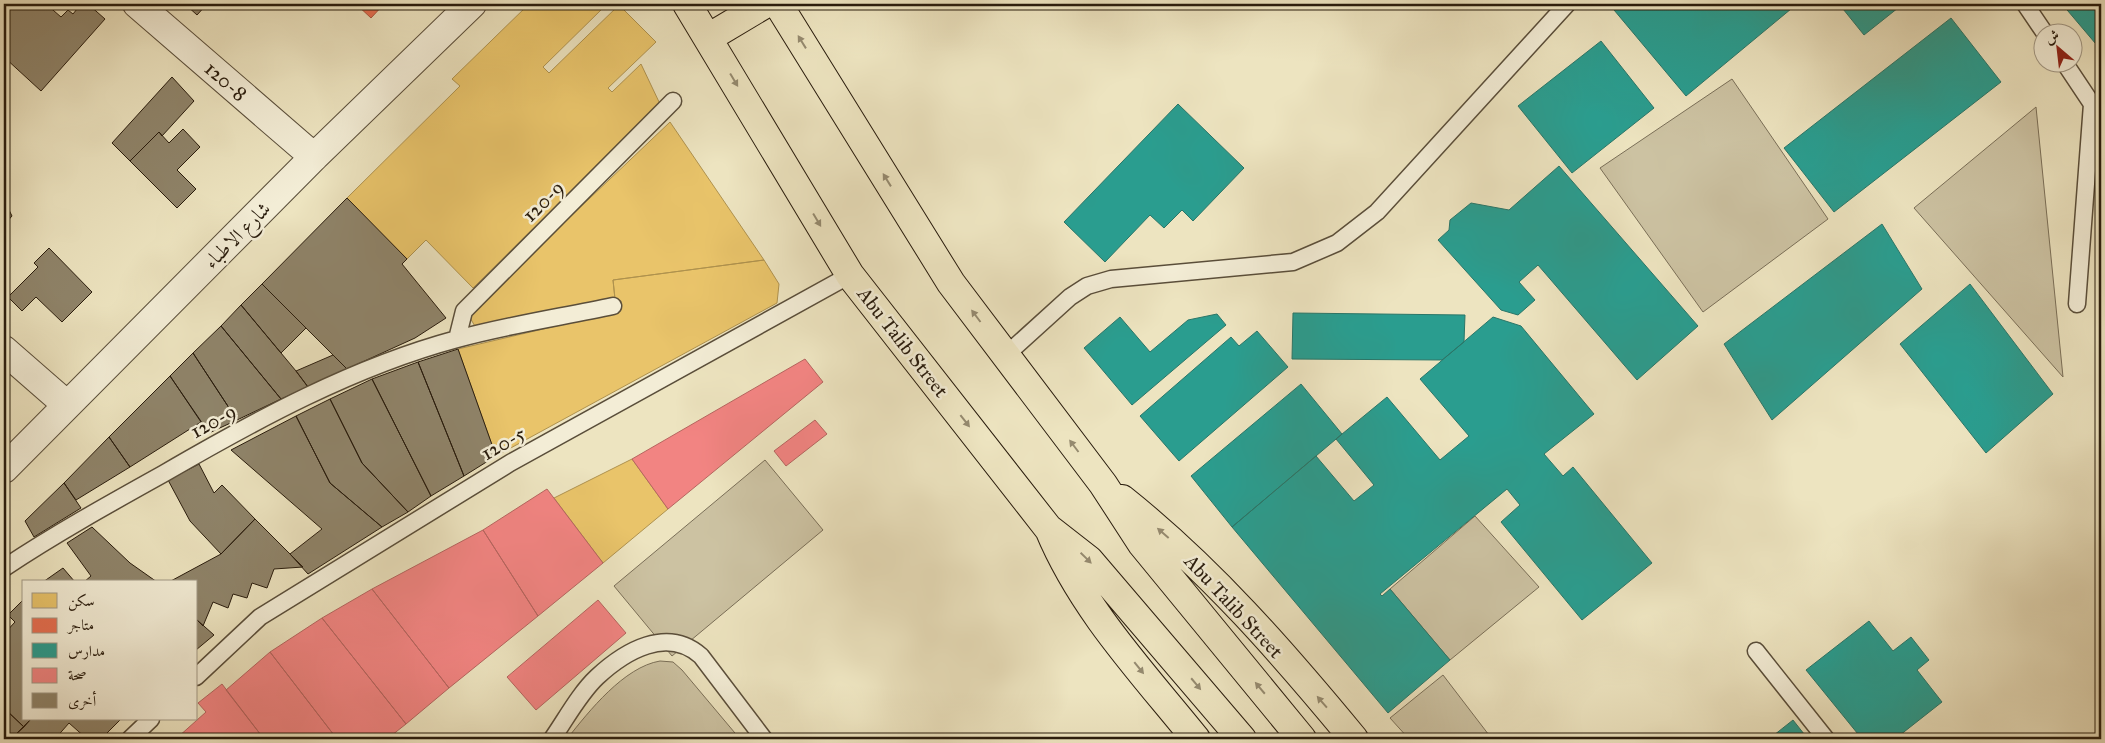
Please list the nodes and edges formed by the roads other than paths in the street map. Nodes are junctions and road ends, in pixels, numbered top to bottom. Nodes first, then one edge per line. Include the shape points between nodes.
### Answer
1 (137, 4) edge
2 (472, 4) edge
3 (688, 4) edge
4 (1567, 4) edge
5 (2024, 4) edge
6 (779, 6) edge
7 (2037, 22) edge
8 (708, 38) junction
9 (2071, 72) edge
10 (673, 102) dead end
11 (314, 158) junction
12 (850, 275) junction
13 (2077, 304) dead end
14 (613, 306) dead end
15 (457, 339) junction
16 (4, 350) edge
17 (1006, 356) junction
18 (67, 405) junction
19 (4, 469) edge
20 (1103, 484) junction
21 (1048, 528) junction
22 (4, 568) edge
23 (1756, 651) dead end
24 (198, 675) edge
25 (150, 720) edge
26 (130, 739) edge
27 (552, 739) edge
28 (764, 739) edge
29 (1196, 739) edge
30 (1242, 739) edge
31 (1302, 739) edge
32 (1354, 739) edge
33 (1826, 739) edge

1 - 11 street, 120-8
2 - 11 street, شارع الاطباء
3 - 8 main road, Abu Talib Street
4 - 17 lane via 1377,212 1337,243 1293,262 1111,279 1087,286 1070,297
5 - 7 lane
6 - 8 main road
17 -> 6 main road, Abu Talib Street via 951,283
8 -> 12 main road, Abu Talib Street
9 - 13 lane via 2092,104
10 - 15 lane, 120-9 via 464,311
11 - 18 street, شارع الاطباء
12 -> 21 main road, Abu Talib Street
12 - 24 lane, 120-5 via 493,473 260,617
14 - 15 lane, 120-9
15 - 22 lane, 120-9 via 338,384 265,417 54,535
16 - 18 street
20 -> 17 main road, Abu Talib Street
18 - 19 street, شارع الاطباء
31 -> 20 main road, Abu Talib Street via 1142,544
32 -> 20 main road, Abu Talib Street via 1230,597 1168,538
21 -> 29 main road via 1074,581 1108,630
21 -> 30 main road, Abu Talib Street via 1089,560
23 - 33 lane
25 - 26 lane
27 - 28 lane via 596,678 636,650 667,641 690,646 701,656

